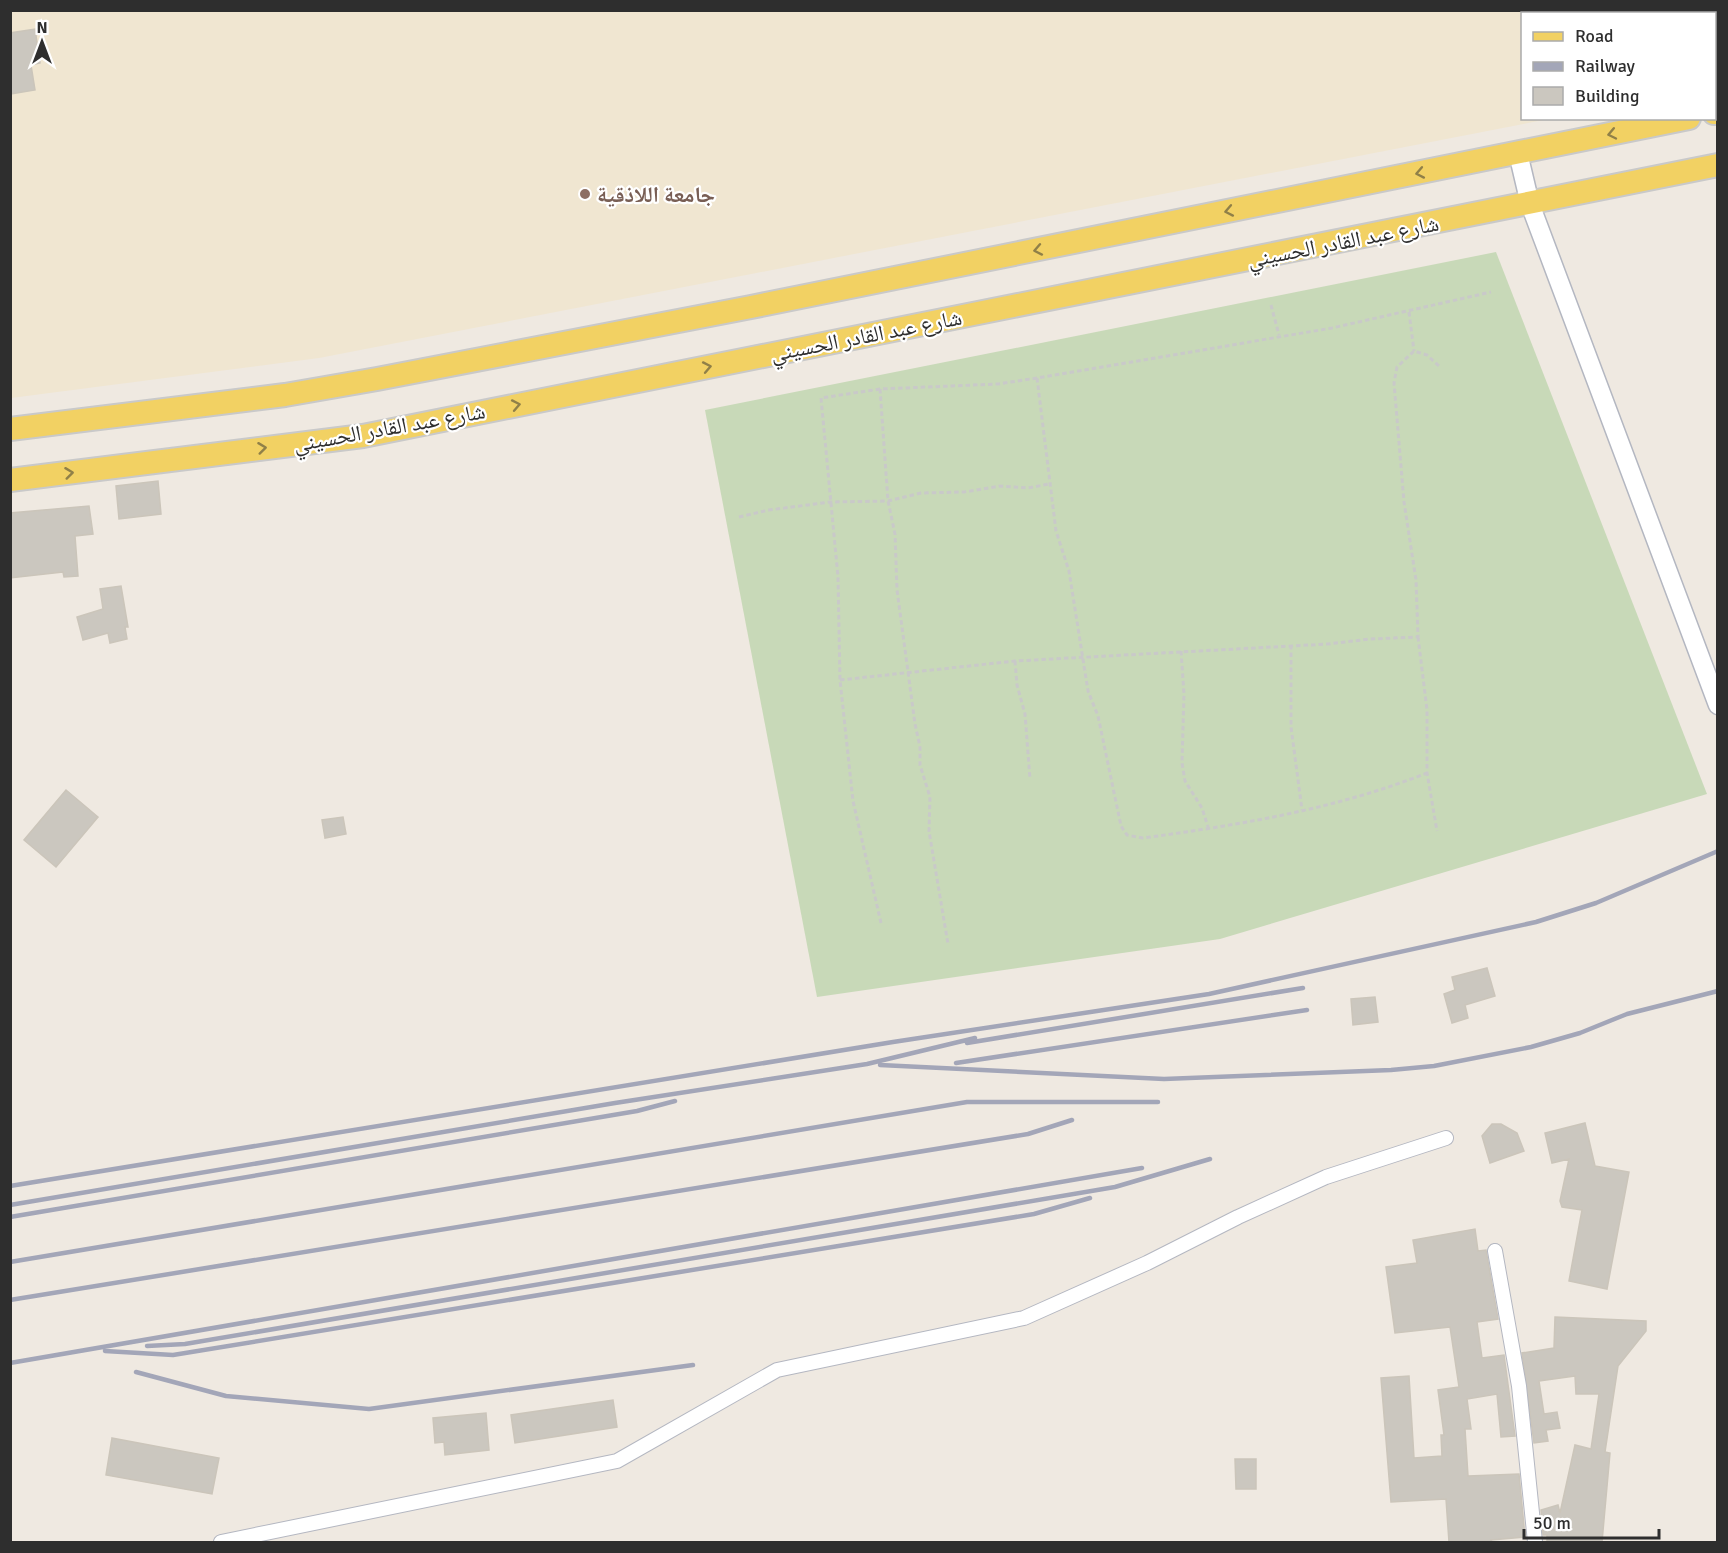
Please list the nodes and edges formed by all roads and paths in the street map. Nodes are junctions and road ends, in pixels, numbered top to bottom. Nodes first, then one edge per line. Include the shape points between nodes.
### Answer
1 (1679, 120) edge
2 (1518, 153) junction
3 (1718, 165) edge
4 (1530, 204) junction
5 (1491, 292) dead end
6 (1272, 305) dead end
7 (1410, 312) junction
8 (1279, 335) junction
9 (1414, 351) junction
10 (1439, 366) dead end
11 (1037, 378) junction
12 (880, 389) junction
13 (10, 429) edge
14 (10, 480) edge
15 (1049, 484) junction
16 (888, 501) junction
17 (830, 502) junction
18 (739, 517) dead end
19 (1418, 637) junction
20 (1291, 645) junction
21 (1181, 651) junction
22 (1084, 658) junction
23 (1015, 661) junction
24 (907, 670) junction
25 (840, 680) junction
26 (1718, 705) edge
27 (1427, 773) junction
28 (1030, 779) dead end
29 (1302, 810) junction
30 (1208, 827) junction
31 (1437, 831) dead end
32 (881, 923) dead end
33 (948, 944) dead end
34 (1446, 1138) dead end
35 (1495, 1251) dead end
36 (221, 1542) edge
37 (1535, 1542) edge

1 -> 2 main road
2 - 4 street
2 -> 13 main road via 377,379 285,395
3 - 4 main road, شارع عبد القادر الحسيني
14 -> 4 main road, شارع عبد القادر الحسيني via 363,436
4 - 26 street
5 - 7 path
6 - 8 path
7 - 8 path
7 - 9 path
8 - 11 path
9 - 10 path via 1427,355
9 - 19 path via 1397,367 1394,383 1405,513 1416,580
11 - 12 path via 998,384
11 - 15 path
12 - 16 path
12 - 17 path via 821,398
15 - 16 path via 921,493
15 - 22 path
16 - 17 path
16 - 24 path via 896,534 897,590
17 - 18 path
17 - 25 path via 838,577
19 - 20 path
19 - 27 path via 1427,710
20 - 21 path
20 - 29 path via 1291,727
21 - 22 path
21 - 30 path via 1182,763 1185,781 1202,808
22 - 23 path
22 - 30 path via 1088,692 1098,716 1120,826 1127,835 1143,838
23 - 24 path
23 - 28 path via 1025,714
24 - 25 path
24 - 33 path via 920,765 930,797 929,831
25 - 32 path via 853,801
27 - 29 path via 1356,799
27 - 31 path
29 - 30 path
34 - 36 street via 1326,1178 1024,1318 777,1370 617,1461
35 - 37 street via 1519,1386

